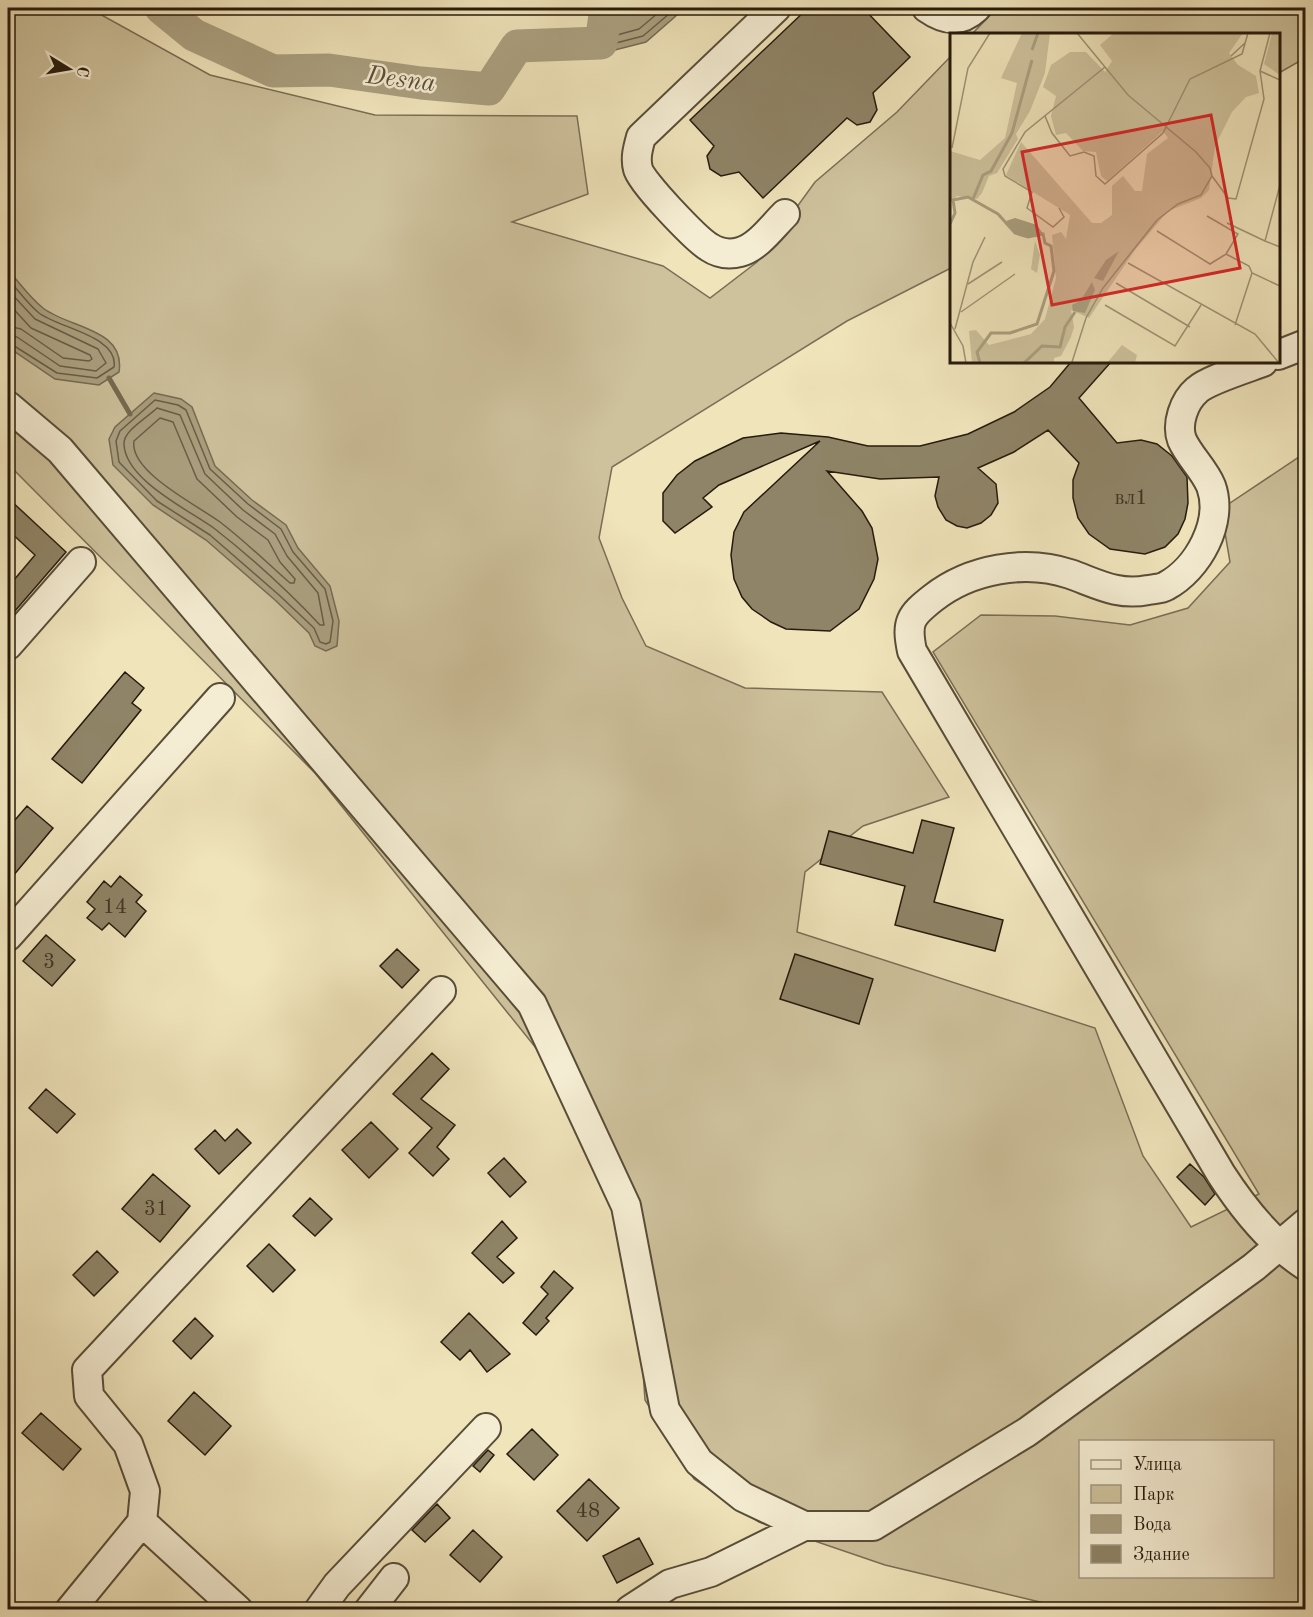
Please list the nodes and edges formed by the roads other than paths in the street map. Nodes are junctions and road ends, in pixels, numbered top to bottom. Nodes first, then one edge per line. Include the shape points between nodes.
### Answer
1 (776, 8) edge
2 (927, 8) edge
3 (976, 8) edge
4 (785, 214) dead end
5 (1305, 344) edge
6 (1280, 354) edge
7 (1261, 363) edge
8 (8, 406) edge
9 (81, 562) dead end
10 (8, 645) edge
11 (220, 698) dead end
12 (8, 936) edge
13 (441, 991) dead end
14 (1305, 1223) edge
15 (1279, 1245) junction
16 (1305, 1266) edge
17 (486, 1428) dead end
18 (142, 1522) junction
19 (804, 1526) junction
20 (394, 1578) dead end
21 (70, 1610) edge
22 (238, 1610) edge
23 (320, 1610) edge
24 (369, 1610) edge
25 (630, 1610) edge

1 - 4 street via 641,138 637,152 638,170 646,184 707,247 724,253 740,252 754,245
2 - 3 street via 953,19
5 - 6 street
7 - 15 street via 1197,390 1185,406 1180,422 1183,440 1212,489 1213,513 1206,543 1191,566 1165,587 1131,593 1107,590 1069,574 1036,567 993,570 952,583 913,613 908,632 912,651 1221,1174 1235,1196
8 - 19 street via 60,450 532,1004 626,1206 665,1410 699,1462 743,1497
9 - 10 street
11 - 12 street
13 - 18 street via 87,1370 89,1396 128,1444 145,1491
14 - 15 street
15 - 16 street
15 - 19 street via 1027,1432 873,1526
17 - 23 street via 337,1585
18 - 21 street
18 - 22 street
19 - 25 street via 711,1572 670,1584
20 - 24 street

